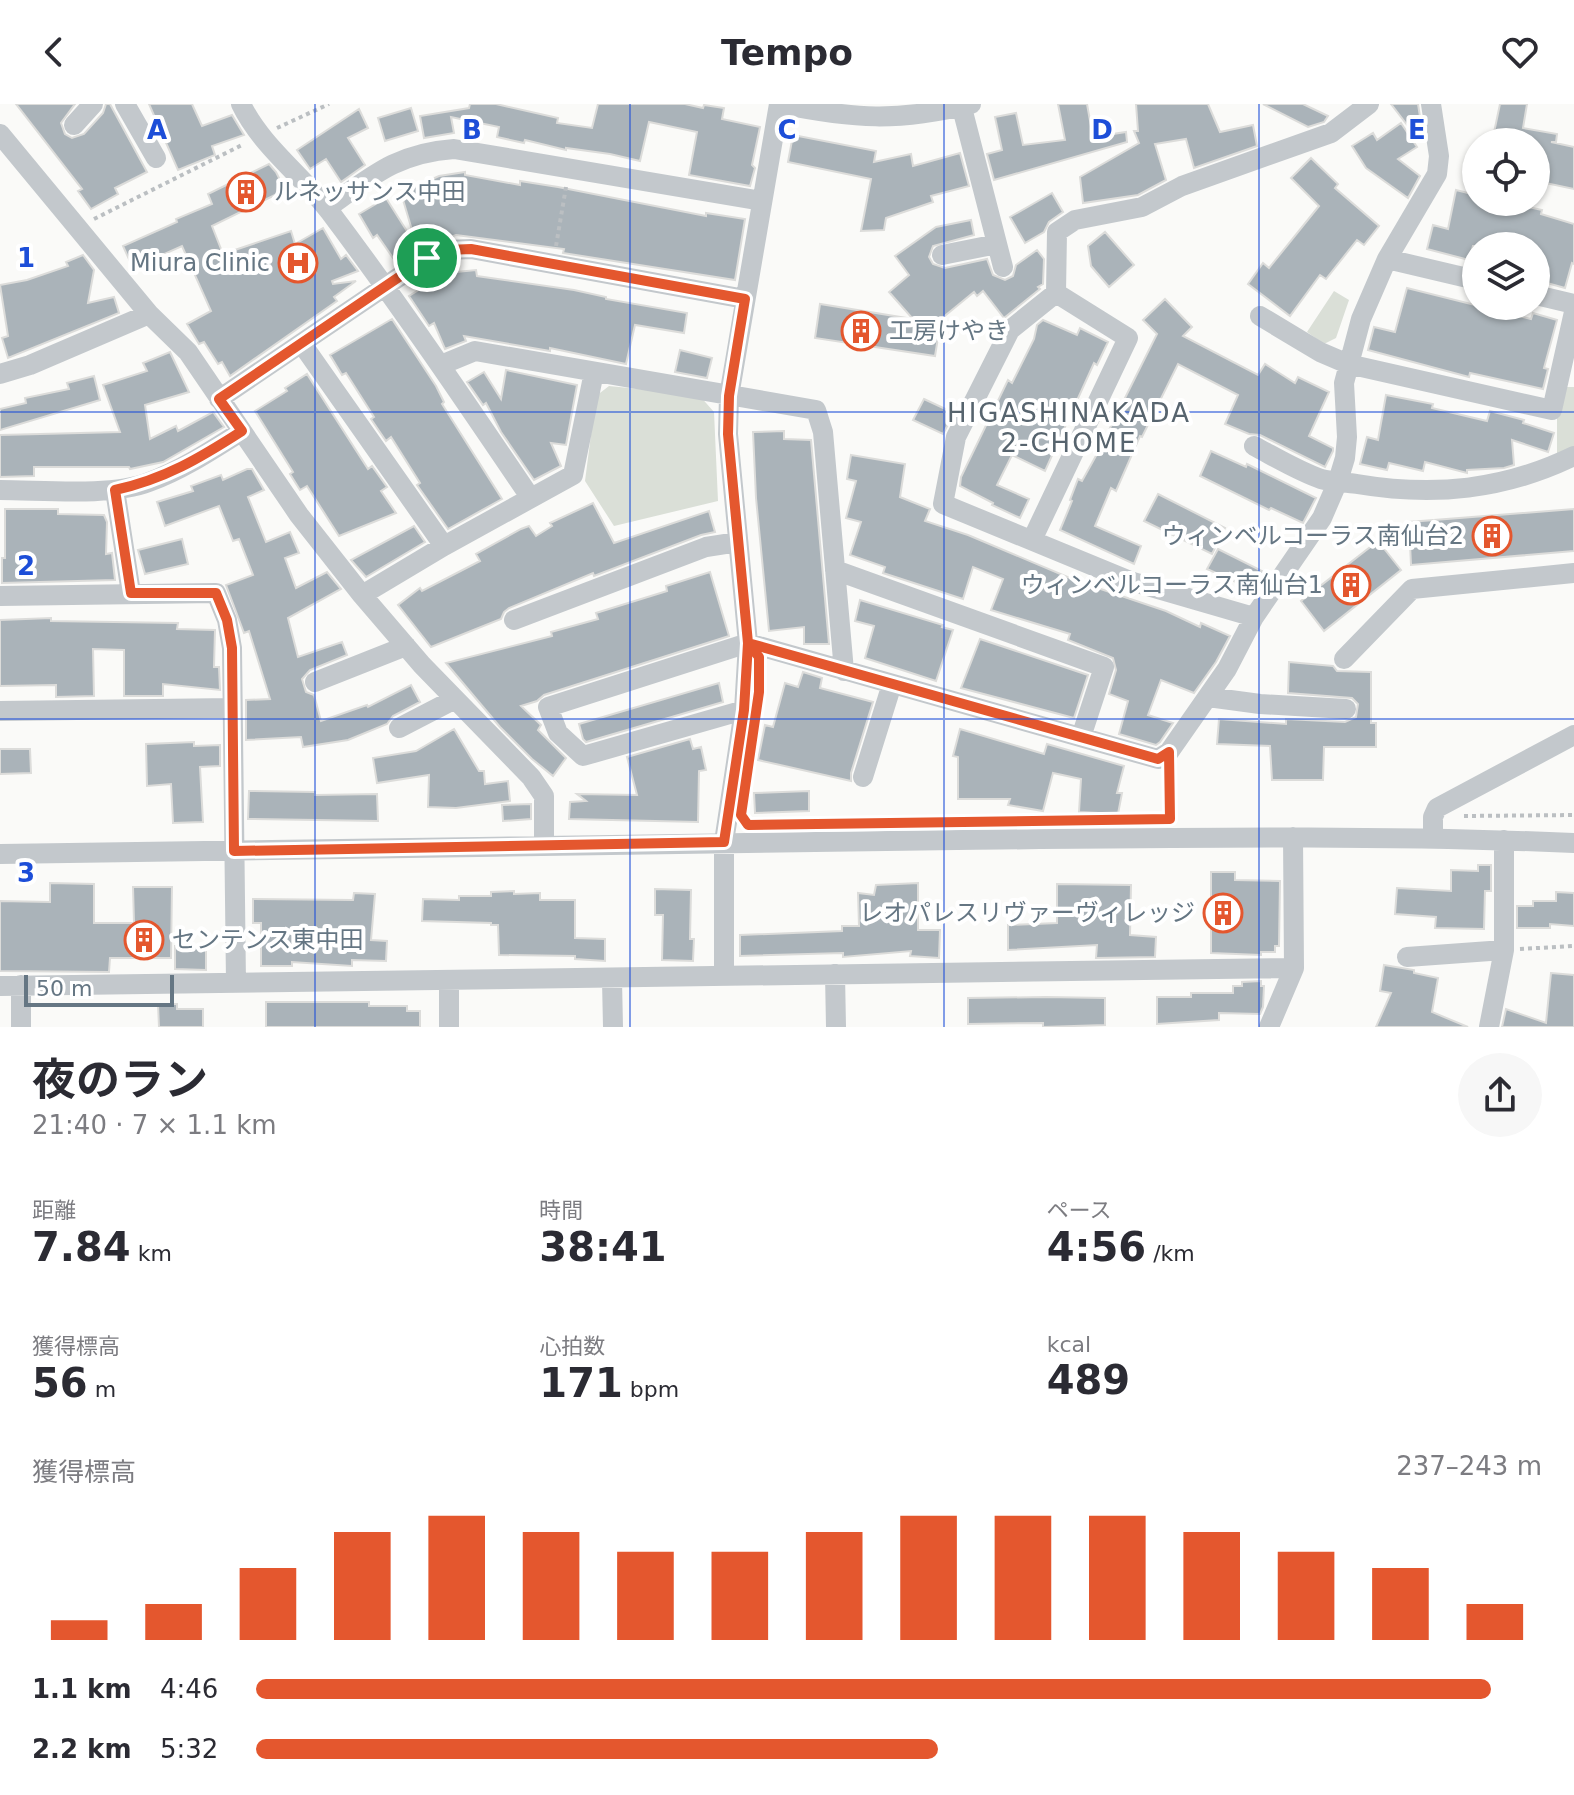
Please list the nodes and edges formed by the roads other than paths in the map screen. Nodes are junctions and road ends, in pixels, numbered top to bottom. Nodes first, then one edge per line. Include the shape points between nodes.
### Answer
1 (93, 104) edge
2 (125, 104) edge
3 (241, 104) edge
4 (780, 104) edge
5 (1369, 104) edge
6 (1431, 104) edge
7 (965, 105) edge
8 (74, 125) dead end
9 (0, 134) edge
10 (156, 158) dead end
11 (762, 201) junction
12 (327, 208) junction
13 (997, 244) junction
14 (942, 255) dead end
15 (1387, 259) junction
16 (1003, 267) dead end
17 (1462, 277) edge
18 (386, 287) junction
19 (1056, 293) junction
20 (1550, 298) edge
21 (745, 299) junction
22 (1574, 304) edge
23 (1574, 312) edge
24 (149, 314) junction
25 (1260, 316) dead end
26 (302, 344) junction
27 (1348, 364) junction
28 (441, 365) junction
29 (594, 372) junction
30 (0, 374) edge
31 (729, 396) junction
32 (219, 399) junction
33 (242, 431) junction
34 (1254, 446) dead end
35 (1574, 456) edge
36 (1338, 481) junction
37 (0, 490) edge
38 (115, 490) junction
39 (530, 497) junction
40 (1032, 540) junction
41 (738, 542) junction
42 (444, 546) junction
43 (835, 570) junction
44 (1574, 573) edge
45 (131, 593) junction
46 (362, 595) junction
47 (0, 596) edge
48 (1254, 617) junction
49 (514, 620) dead end
50 (748, 643) junction
51 (406, 646) junction
52 (1344, 659) dead end
53 (844, 671) junction
54 (315, 682) dead end
55 (892, 684) junction
56 (1208, 697) junction
57 (455, 699) junction
58 (232, 708) junction
59 (1346, 709) dead end
60 (744, 710) junction
61 (0, 711) edge
62 (399, 728) dead end
63 (1574, 735) edge
64 (1081, 737) junction
65 (863, 777) dead end
66 (1293, 837) junction
67 (1433, 837) junction
68 (1504, 840) junction
69 (724, 842) junction
70 (1574, 843) edge
71 (544, 846) junction
72 (234, 851) junction
73 (0, 854) edge
74 (1504, 950) junction
75 (1407, 957) dead end
76 (1294, 968) junction
77 (835, 974) junction
78 (724, 975) junction
79 (612, 980) junction
80 (449, 982) junction
81 (236, 983) junction
82 (10, 986) edge
83 (21, 1027) edge
84 (449, 1027) edge
85 (613, 1027) edge
86 (836, 1027) edge
87 (1269, 1027) edge
88 (1489, 1027) edge

1 - 8 street
2 - 10 street
3 - 12 street via 261,136
4 - 7 street via 834,115 889,118
4 - 11 street
5 - 19 street via 1331,133 1182,186 1142,207 1075,220 1057,232
6 - 15 street via 1437,174
7 - 13 street
9 - 24 street
11 - 12 street via 465,150 404,158
11 - 21 street
12 - 18 street
13 - 14 street
13 - 16 street
15 - 17 street
15 - 27 street
18 - 21 street via 427,258 471,249
18 - 26 street
18 - 28 street
19 - 40 street via 1128,338
19 - 40 street via 1010,330 956,437 943,504
20 - 22 street
21 - 31 street
23 - 27 street via 1552,410
24 - 30 street
24 - 32 street via 188,352
25 - 27 street
26 - 32 street
26 - 42 street
27 - 36 street via 1343,407 1347,437
28 - 29 street via 475,351
28 - 39 street
29 - 31 street
29 - 39 street via 573,475
31 - 41 street
31 - 43 street via 816,410 823,432
32 - 33 street
33 - 38 street via 148,483
33 - 46 street
34 - 36 street via 1322,479
35 - 36 street via 1518,480 1472,489 1380,488
36 - 48 street via 1322,518
37 - 38 street
38 - 45 street
39 - 42 street
40 - 48 street via 1130,581
41 - 49 street via 706,547
41 - 50 street
42 - 46 street
43 - 53 street
43 - 64 street via 1104,667
44 - 52 street via 1412,589
45 - 47 street
45 - 58 street via 216,593 232,648
46 - 51 street
48 - 56 street
50 - 53 street
50 - 60 street
50 - 60 street via 548,707 558,733 583,756
51 - 54 street
51 - 57 street
53 - 55 street
55 - 64 street
55 - 65 street
56 - 59 street
56 - 64 street via 1169,752 1158,759
57 - 62 street
57 - 71 street via 544,796
58 - 61 street
58 - 72 street
60 - 69 street
63 - 67 street via 1437,808
66 - 67 street
66 - 69 street
66 - 76 street
67 - 68 street
68 - 70 street
68 - 74 street
69 - 71 street
69 - 78 street
71 - 72 street
72 - 73 street
72 - 81 street
74 - 75 street
74 - 88 street
76 - 77 street
76 - 87 street
77 - 78 street
77 - 86 street
78 - 79 street
79 - 80 street
79 - 85 street
80 - 81 street
80 - 84 street
81 - 82 street
82 - 83 street

